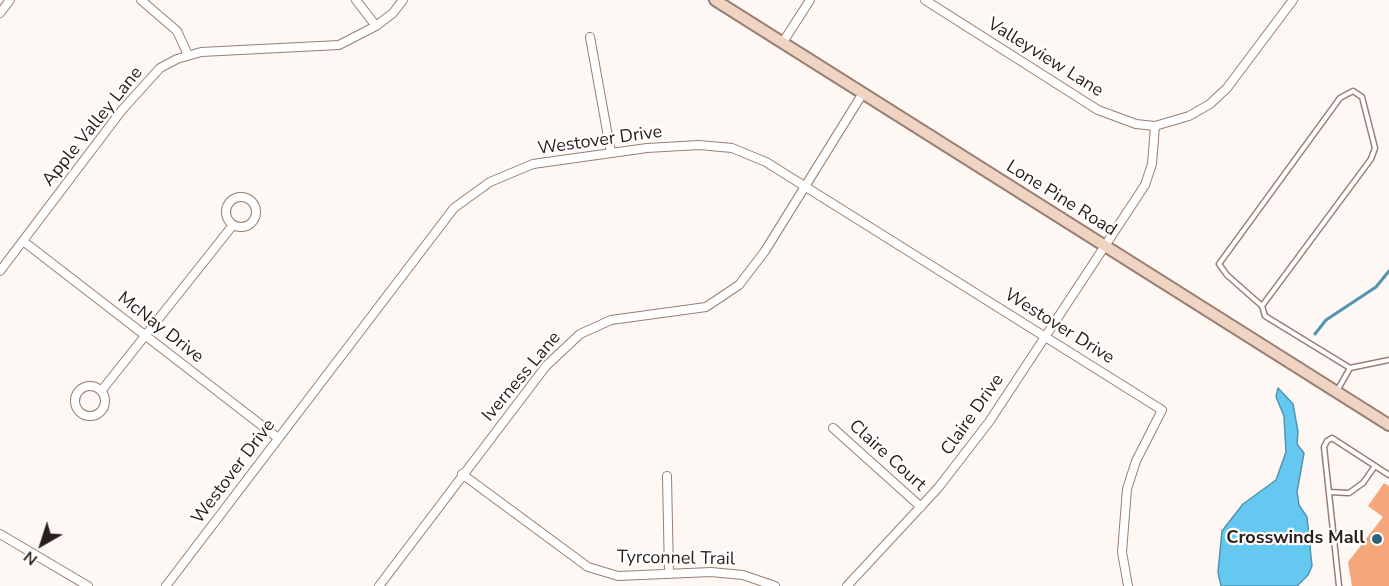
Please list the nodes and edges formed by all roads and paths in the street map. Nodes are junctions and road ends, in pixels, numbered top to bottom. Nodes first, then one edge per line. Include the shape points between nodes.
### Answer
1 (10, 0) edge
2 (141, 0) edge
3 (356, 0) edge
4 (403, 0) edge
5 (715, 0) edge
6 (810, 0) edge
7 (925, 0) edge
8 (1293, 0) edge
9 (1, 8) edge
10 (376, 26) junction
11 (590, 37) dead end
12 (783, 42) junction
13 (188, 55) junction
14 (863, 93) junction
15 (1155, 126) junction
16 (611, 153) junction
17 (805, 186) junction
18 (233, 225) junction
19 (23, 241) junction
20 (1104, 246) junction
21 (0, 271) edge
22 (1262, 306) junction
23 (147, 336) junction
24 (1044, 336) junction
25 (1389, 360) edge
26 (1350, 368) junction
27 (102, 390) junction
28 (1336, 392) junction
29 (1389, 425) edge
30 (833, 428) dead end
31 (278, 438) junction
32 (1375, 466) junction
33 (462, 474) junction
34 (1389, 475) edge
35 (667, 476) dead end
36 (1329, 492) junction
37 (921, 507) junction
38 (1, 537) edge
39 (669, 574) junction
40 (88, 586) edge
41 (166, 586) edge
42 (379, 586) edge
43 (775, 586) edge
44 (847, 586) edge
45 (1128, 586) edge
46 (1340, 586) edge

1 - 9 street
2 - 13 street via 177,31
3 - 10 street
4 - 10 street, Apple Valley Lane
5 - 12 street, Lone Pine Road
6 - 12 street
7 - 15 street, Valleyview Lane via 1098,110 1136,124
8 - 15 street via 1227,88 1210,104 1189,116
10 - 13 street, Apple Valley Lane via 339,45
11 - 16 street
12 - 14 street, Lone Pine Road
13 - 19 street, Apple Valley Lane via 160,68 146,81
14 - 17 street, Iverness Lane
14 - 20 street, Lone Pine Road
15 - 20 street, Claire Drive via 1152,164 1145,185
16 - 17 street, Westover Drive via 699,145 732,148 766,162
16 - 31 street, Westover Drive via 533,164 490,182 454,208
17 - 24 street, Westover Drive
17 - 33 street, Iverness Lane via 739,285 706,307 611,320 580,334 546,366
18 - 18 street via 247,226 255,220 255,205 248,198 238,197 230,202 226,212
18 - 23 street
19 - 21 street, Apple Valley Lane
19 - 23 street, McNay Drive
20 - 24 street, Claire Drive
20 - 28 street, Lone Pine Road
22 - 22 lane via 1371,159 1375,148 1362,97 1353,91 1340,98 1219,264
22 - 26 lane via 1265,316
23 - 27 street
23 - 31 street, McNay Drive
24 - 37 street, Claire Drive via 989,422
24 - 45 street, Westover Drive via 1162,410 1136,461 1127,489 1122,552
25 - 26 lane
26 - 28 lane
27 - 27 street via 105,405 100,413 90,416 77,409 76,395 83,387
28 - 29 street, Lone Pine Road
30 - 37 street, Claire Court
31 - 41 street, Westover Drive
32 - 34 lane
32 - 36 lane via 1363,483 1349,493
32 - 36 lane via 1332,438 1324,447
33 - 39 street, Tyrconnel Trail via 588,567 618,576
33 - 42 street, Iverness Lane
35 - 39 street
36 - 46 lane
37 - 44 street, Claire Drive
38 - 40 street
39 - 43 street, Tyrconnel Trail via 743,575

